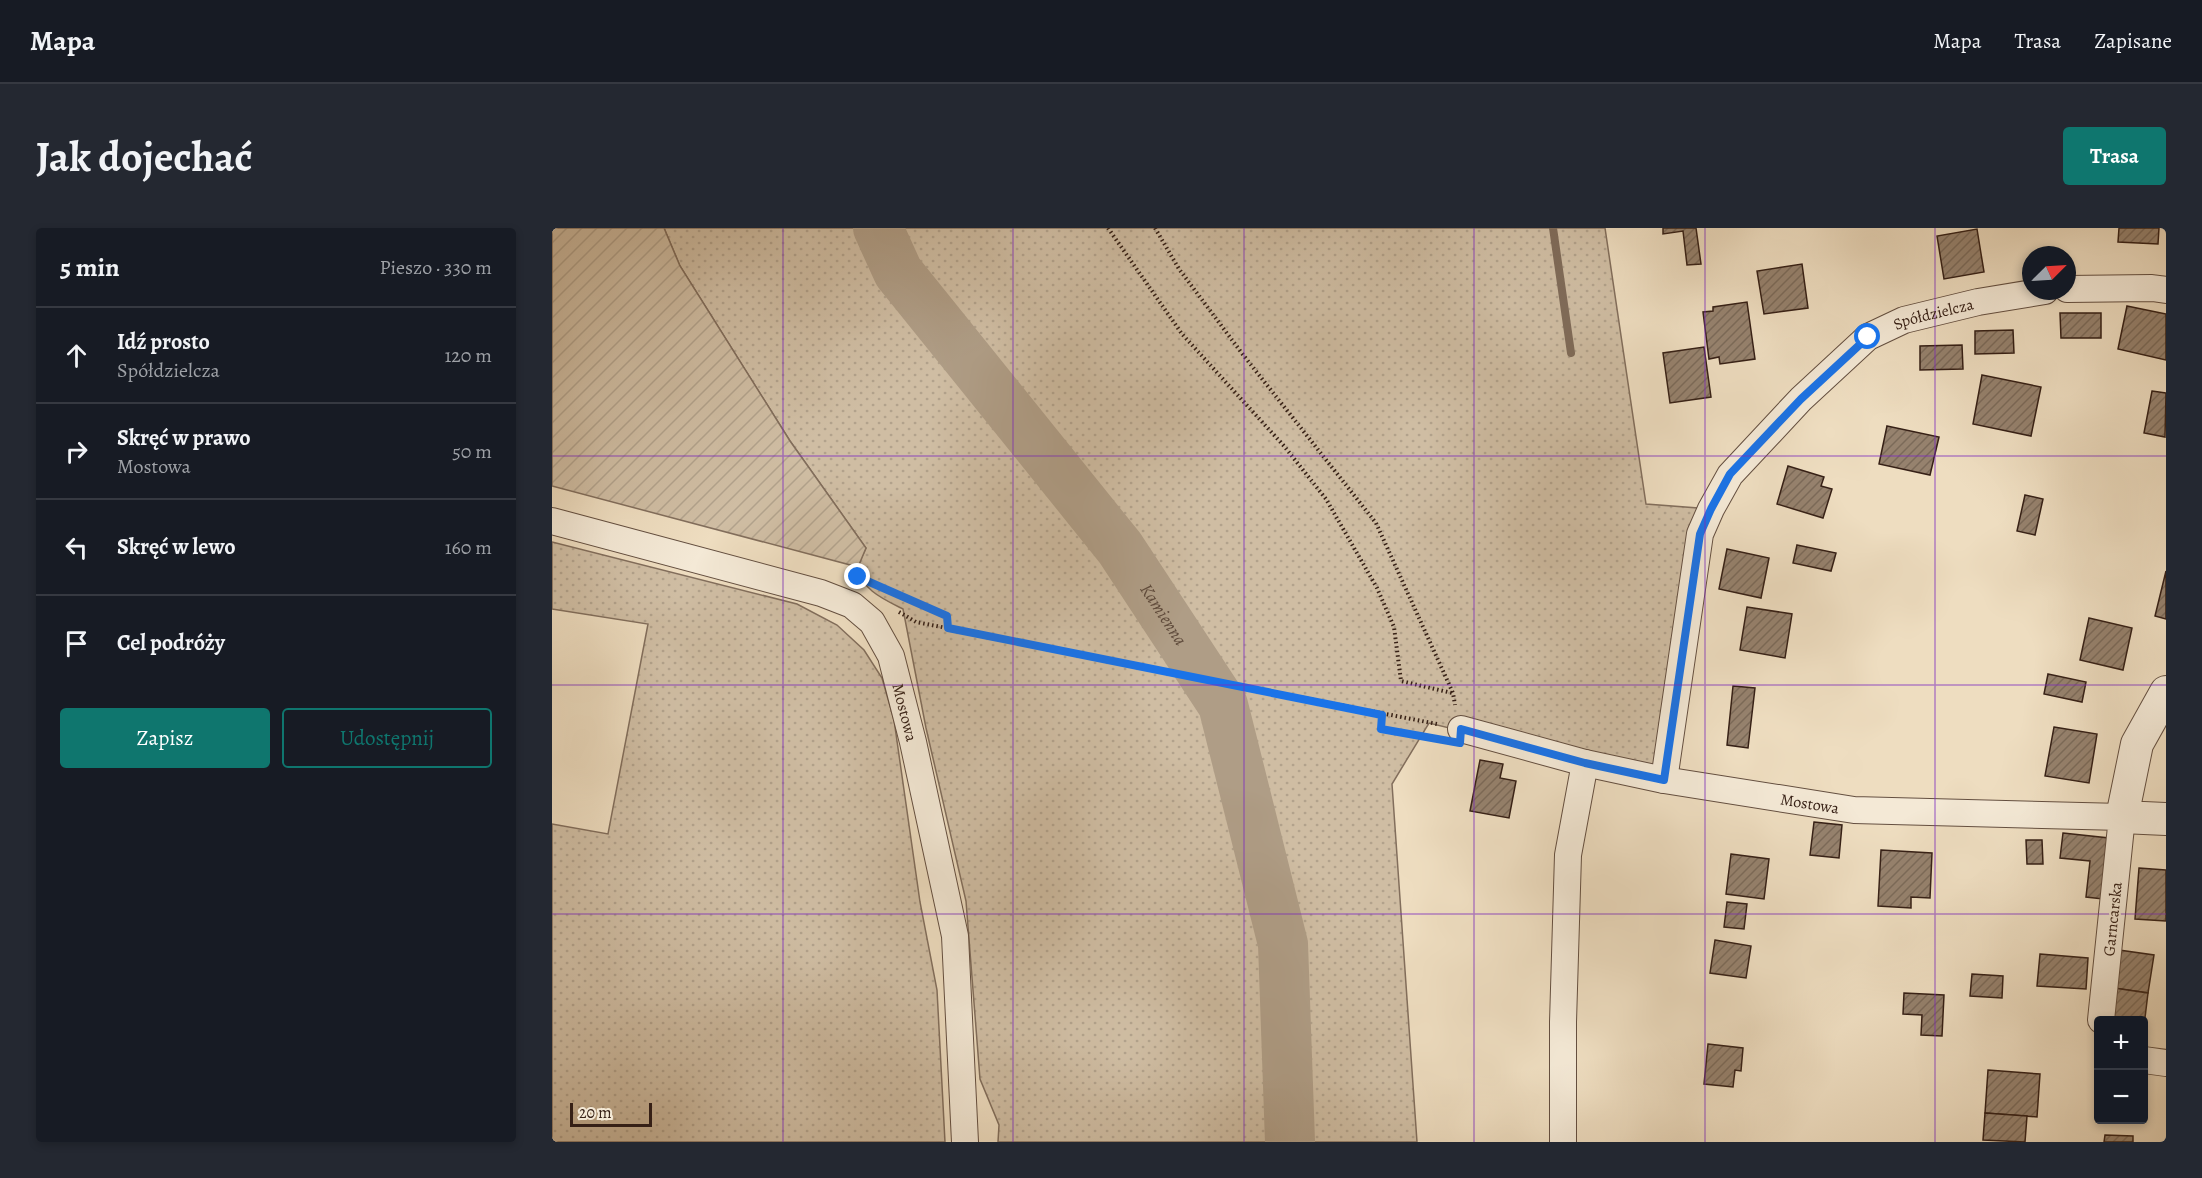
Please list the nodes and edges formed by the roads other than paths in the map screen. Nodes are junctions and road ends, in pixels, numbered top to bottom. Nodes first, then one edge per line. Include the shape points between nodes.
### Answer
1 (2076, 289) edge
2 (2166, 290) edge
3 (2022, 295) edge
4 (552, 521) edge
5 (2166, 692) edge
6 (1461, 729) road end
7 (1585, 763) junction
8 (1664, 780) junction
9 (2122, 817) junction
10 (2166, 819) edge
11 (2101, 1016) edge
12 (2148, 1061) edge
13 (2166, 1063) edge
14 (965, 1142) edge
15 (1563, 1142) edge

1 - 2 street
3 - 8 street, Spółdzielcza via 1904,320 1868,337 1801,399 1730,474 1700,534
4 - 14 street, Mostowa via 821,593 852,605 872,622 891,657 908,720 955,936
5 - 9 street via 2137,744
6 - 7 street, Mostowa
7 - 8 street, Mostowa
7 - 15 street via 1568,855
8 - 9 street, Mostowa via 1854,810
9 - 10 street, Mostowa
9 - 11 street, Garncarska
12 - 13 street

